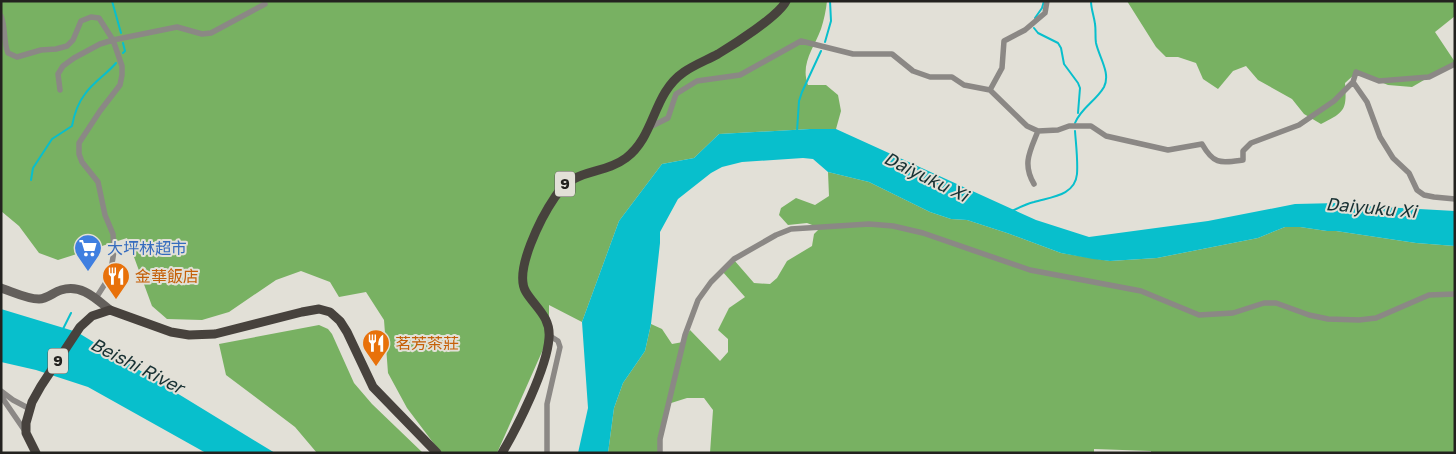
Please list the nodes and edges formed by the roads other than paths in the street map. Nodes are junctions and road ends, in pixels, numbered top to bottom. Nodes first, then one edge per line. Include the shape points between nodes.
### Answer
1 (786, 1) edge
2 (1047, 1) edge
3 (264, 4) dead end
4 (1, 16) edge
5 (113, 40) junction
6 (1455, 64) edge
7 (1353, 82) junction
8 (60, 90) dead end
9 (990, 90) junction
10 (650, 127) junction
11 (1038, 131) junction
12 (1034, 184) dead end
13 (1455, 199) edge
14 (1, 288) edge
15 (1455, 294) edge
16 (96, 298) junction
17 (110, 310) junction
18 (550, 336) junction
19 (1, 391) edge
20 (1, 396) edge
21 (30, 409) junction
22 (26, 433) junction
23 (36, 453) edge
24 (437, 453) edge
25 (502, 453) edge
26 (547, 453) edge
27 (660, 453) edge

1 - 10 main road, 9 via 779,12 673,81 663,93
2 - 9 street via 1045,13 1025,30 1004,41 1002,68
3 - 5 street via 210,34 177,27
4 - 5 street via 6,48 8,53 17,57 67,46 81,21 91,16 99,18
5 - 8 street via 63,66 58,74
5 - 16 street via 122,66 120,85 79,143 78,154 98,182 113,234 110,276
6 - 7 street via 1429,77 1379,81 1356,72
7 - 11 street via 1334,101 1299,125 1251,143 1243,151 1243,160 1214,160 1202,144 1168,150 1106,136 1091,126
7 - 13 street via 1366,102 1380,137 1393,158 1409,173 1417,190 1429,196
9 - 10 street via 964,85 952,77 930,77 913,71 892,54 853,54 801,41 740,75 696,81 676,94 668,118
9 - 11 street via 1027,126
10 - 18 main road, 9 via 637,148 624,160 563,185 538,230 524,260 522,282 545,317
11 - 12 street via 1027,159
14 - 16 street via 41,299 60,290 74,288
15 - 27 street via 1429,295 1376,318 1359,320 1328,319 1276,303 1264,303 1233,313 1199,315 1141,291 1030,270 923,233 892,226 869,224 791,229 734,259 698,300 685,334 660,439
16 - 17 street
17 - 21 main road, 9 via 92,316 80,327 41,386
17 - 24 main road via 170,332 189,335 215,334 319,309 330,312 347,332 374,388
18 - 25 main road via 538,378
18 - 26 street via 558,341 560,347 547,404
19 - 21 street
20 - 22 street
21 - 22 main road, 9
22 - 23 main road

